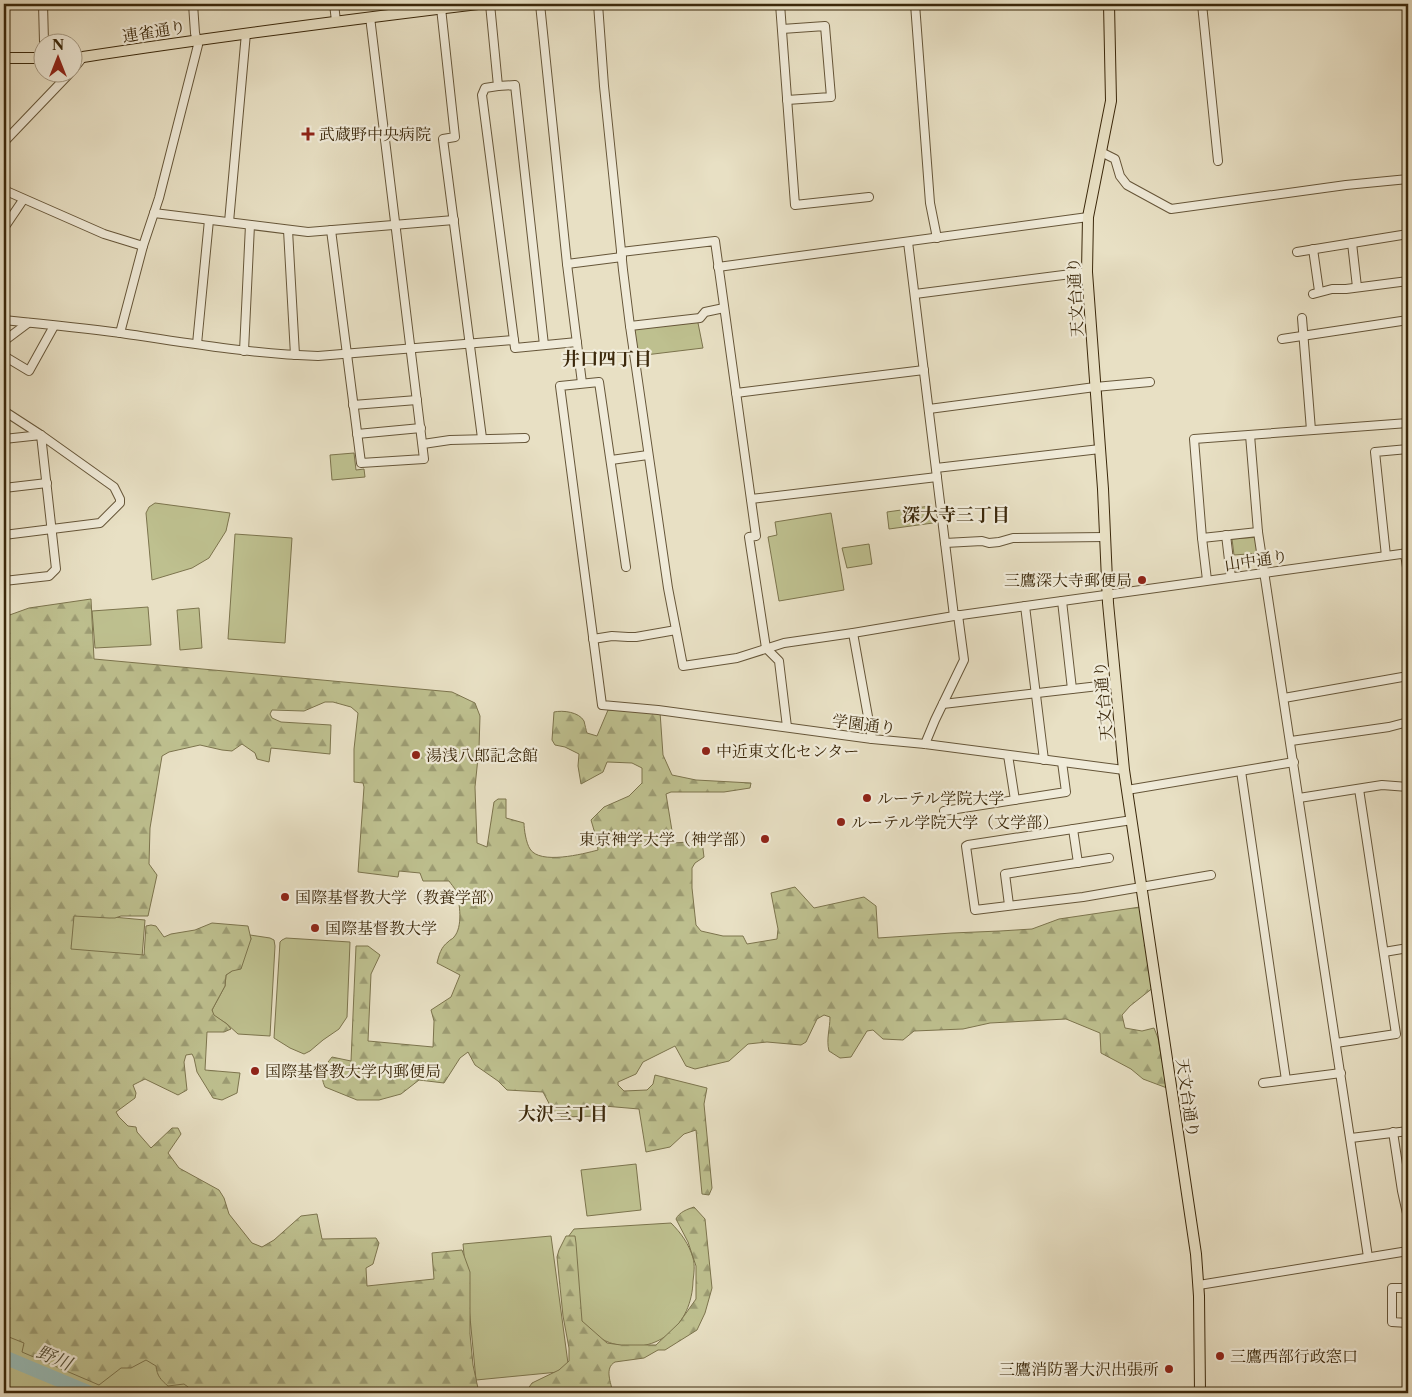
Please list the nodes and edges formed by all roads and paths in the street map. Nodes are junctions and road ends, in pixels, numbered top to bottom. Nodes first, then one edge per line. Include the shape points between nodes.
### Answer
1 (43, 4) edge
2 (193, 4) edge
3 (334, 4) edge
4 (478, 4) edge
5 (490, 4) edge
6 (540, 4) edge
7 (598, 4) edge
8 (780, 4) edge
9 (915, 4) edge
10 (1109, 4) edge
11 (1202, 4) edge
12 (1408, 4) edge
13 (436, 7) edge
14 (1408, 10) edge
15 (370, 17) junction
16 (336, 21) junction
17 (782, 29) junction
18 (44, 32) edge
19 (246, 33) junction
20 (197, 40) junction
21 (82, 57) edge
22 (4, 58) edge
23 (32, 58) edge
24 (62, 82) edge
25 (498, 86) junction
26 (787, 100) junction
27 (4, 142) edge
28 (1101, 152) junction
29 (1218, 161) dead end
30 (1408, 179) edge
31 (4, 190) edge
32 (869, 197) dead end
33 (23, 200) junction
34 (154, 213) junction
35 (1088, 217) junction
36 (209, 220) junction
37 (454, 220) junction
38 (229, 222) junction
39 (250, 225) junction
40 (396, 225) junction
41 (4, 228) edge
42 (288, 230) junction
43 (332, 230) junction
44 (1408, 234) edge
45 (937, 238) junction
46 (908, 242) junction
47 (1352, 243) junction
48 (143, 246) junction
49 (1313, 249) junction
50 (1297, 252) dead end
51 (621, 254) junction
52 (567, 264) junction
53 (718, 267) junction
54 (1087, 272) junction
55 (1408, 281) edge
56 (1357, 288) junction
57 (914, 294) junction
58 (724, 308) junction
59 (1302, 318) dead end
60 (4, 320) edge
61 (1408, 320) edge
62 (28, 323) junction
63 (54, 326) junction
64 (630, 326) junction
65 (120, 333) junction
66 (1304, 336) junction
67 (1282, 339) dead end
68 (514, 340) junction
69 (4, 341) edge
70 (577, 342) junction
71 (469, 343) junction
72 (197, 344) junction
73 (544, 345) junction
74 (411, 348) junction
75 (244, 350) junction
76 (347, 354) junction
77 (295, 355) junction
78 (4, 356) edge
79 (924, 370) junction
80 (1150, 382) dead end
81 (582, 384) junction
82 (1095, 387) junction
83 (736, 393) junction
84 (417, 400) junction
85 (353, 405) junction
86 (929, 409) junction
87 (4, 410) edge
88 (1408, 422) edge
89 (420, 428) junction
90 (1311, 430) junction
91 (357, 434) junction
92 (41, 435) junction
93 (1250, 435) junction
94 (482, 438) junction
95 (525, 438) dead end
96 (4, 439) edge
97 (422, 444) junction
98 (1100, 449) junction
99 (1408, 449) edge
100 (648, 455) junction
101 (611, 460) junction
102 (936, 468) junction
103 (937, 477) junction
104 (47, 483) junction
105 (4, 488) edge
106 (751, 499) junction
107 (52, 529) junction
108 (1258, 532) junction
109 (4, 535) edge
110 (1226, 536) junction
111 (1105, 537) junction
112 (1202, 538) junction
113 (945, 543) junction
114 (1406, 554) edge
115 (1386, 556) junction
116 (626, 567) dead end
117 (1265, 572) junction
118 (1408, 574) edge
119 (1231, 577) junction
120 (1207, 580) junction
121 (4, 581) edge
122 (1108, 594) junction
123 (1062, 601) junction
124 (1025, 606) junction
125 (956, 615) junction
126 (676, 630) junction
127 (853, 633) junction
128 (593, 639) junction
129 (766, 648) junction
130 (1408, 676) edge
131 (1116, 684) junction
132 (1072, 689) junction
133 (1036, 694) junction
134 (1284, 698) junction
135 (943, 704) junction
136 (1408, 722) edge
137 (787, 727) junction
138 (872, 739) junction
139 (1291, 741) junction
140 (925, 744) junction
141 (1008, 755) junction
142 (1044, 760) junction
143 (1062, 762) junction
144 (1294, 762) junction
145 (1124, 770) junction
146 (1241, 771) junction
147 (1408, 787) edge
148 (1358, 789) junction
149 (1127, 790) junction
150 (1299, 798) junction
151 (1016, 800) junction
152 (944, 811) dead end
153 (1132, 820) junction
154 (1073, 829) junction
155 (1109, 858) dead end
156 (1078, 863) junction
157 (1211, 875) dead end
158 (1141, 888) junction
159 (1009, 905) junction
160 (1408, 948) edge
161 (1384, 952) junction
162 (1336, 1043) junction
163 (1341, 1073) junction
164 (1286, 1080) junction
165 (1263, 1083) dead end
166 (1408, 1131) edge
167 (1393, 1132) junction
168 (1350, 1138) junction
169 (1408, 1218) edge
170 (1408, 1251) edge
171 (1368, 1258) junction
172 (1199, 1285) junction
173 (1408, 1288) edge
174 (1408, 1322) edge
175 (1197, 1393) edge

1 - 18 street
2 - 20 street
3 - 16 street
4 - 13 main road, 連雀通り
5 - 25 street
6 - 52 street
7 - 51 street
8 - 17 street
9 - 45 street via 930,203
10 - 28 main road, 天文台通り via 1111,101
11 - 29 street
12 - 14 street
13 - 15 main road, 連雀通り
13 - 37 street via 455,137 443,139
15 - 16 main road, 連雀通り
15 - 40 street
16 - 19 main road, 連雀通り
17 - 26 street
17 - 26 street via 825,26 831,97
19 - 20 main road, 連雀通り
19 - 38 street
20 - 21 main road, 連雀通り
20 - 34 street
22 - 23 main road
24 - 27 street
25 - 68 street via 485,88 482,95
25 - 73 street via 514,85
26 - 32 street via 795,205
28 - 30 street via 1115,159 1120,176 1127,185 1170,209
28 - 35 main road, 天文台通り
31 - 33 street
33 - 41 street
33 - 48 street via 104,234
34 - 36 street
34 - 48 street
35 - 45 street
35 - 54 main road, 天文台通り
36 - 38 street
36 - 72 street
37 - 40 street
37 - 71 street
38 - 39 street
39 - 42 street
39 - 75 street
40 - 43 street
40 - 74 street
42 - 43 street
42 - 77 street
43 - 76 street
44 - 47 street
45 - 46 street
46 - 53 street
46 - 57 street
47 - 49 street
47 - 56 street
48 - 65 street
49 - 50 street
49 - 56 street via 1316,292
51 - 52 street
51 - 53 street via 715,241
51 - 64 street
52 - 70 street
53 - 58 street
54 - 57 street
54 - 82 main road, 天文台通り
55 - 56 street
57 - 79 street
58 - 64 street via 705,312 700,318
58 - 83 street
59 - 66 street
60 - 62 street
61 - 66 street
62 - 63 street
62 - 69 street
63 - 65 street
63 - 78 street via 29,371
64 - 100 street
65 - 72 street
66 - 67 street
66 - 90 street
68 - 71 street
68 - 73 street via 515,348
70 - 73 street
70 - 81 street
71 - 74 street
71 - 94 street
72 - 75 street
74 - 76 street
74 - 84 street
75 - 77 street
76 - 77 street
76 - 85 street
79 - 83 street
79 - 86 street
80 - 82 street
81 - 101 street via 599,382
81 - 128 street via 560,386
82 - 86 street
82 - 98 main road, 天文台通り
83 - 106 street
84 - 85 street
84 - 89 street
85 - 91 street
86 - 102 street
87 - 92 street
88 - 90 street
89 - 91 street
89 - 97 street
90 - 93 street
91 - 97 street via 361,463 424,458
92 - 96 street
92 - 104 street
92 - 107 street via 114,487 120,499 120,503 100,523
93 - 108 street
93 - 112 street via 1194,439
94 - 95 street
94 - 97 street
98 - 102 street
98 - 111 main road, 天文台通り
99 - 115 street via 1375,452
100 - 101 street
100 - 126 street
101 - 116 street
102 - 103 street
103 - 106 street
103 - 113 street
104 - 105 street
104 - 107 street
106 - 129 street via 756,536 750,537
107 - 109 street
107 - 121 street via 56,569 49,576
108 - 110 street
108 - 117 street
110 - 112 street
110 - 119 street
111 - 113 street
111 - 122 main road, 天文台通り
112 - 120 street
113 - 125 street
114 - 115 street, 山中通り
114 - 118 street
115 - 117 street, 山中通り
117 - 119 street, 山中通り
117 - 134 street
119 - 120 street, 山中通り
120 - 122 street, 山中通り
122 - 123 street, 山中通り
122 - 131 main road, 天文台通り
123 - 124 street, 山中通り
123 - 132 street
124 - 125 street, 山中通り
124 - 133 street
125 - 127 street, 山中通り
125 - 135 street via 964,660
126 - 128 street via 628,638
126 - 129 street, 山中通り via 683,666 737,658
127 - 129 street, 山中通り
127 - 138 street
128 - 137 street, 学園通り via 602,705
129 - 137 street via 779,661
130 - 134 street
131 - 132 street
131 - 145 main road, 天文台通り
132 - 133 street
133 - 135 street
133 - 142 street
134 - 139 street
135 - 140 street
136 - 139 street
137 - 138 street, 学園通り
138 - 140 street, 学園通り
139 - 144 street
140 - 141 street, 学園通り
141 - 142 street, 学園通り
141 - 151 street
142 - 143 street, 学園通り
143 - 145 street, 学園通り
143 - 151 street via 1066,792
144 - 146 street
144 - 150 street
145 - 149 main road, 天文台通り
146 - 149 street
146 - 164 street
147 - 148 street
148 - 150 street
148 - 161 street
149 - 153 main road, 天文台通り
150 - 162 street
151 - 152 street
153 - 154 street
153 - 158 main road, 天文台通り
154 - 156 street
154 - 159 street via 966,846 975,910
155 - 156 street
156 - 159 street via 1005,874
157 - 158 street
158 - 159 street
158 - 172 main road, 天文台通り
160 - 161 street
161 - 162 street via 1396,1034
162 - 163 street
163 - 164 street
163 - 168 street
164 - 165 street
166 - 167 street
167 - 168 street
167 - 169 street
168 - 171 street
170 - 171 street
171 - 172 street
172 - 175 main road, 天文台通り
173 - 174 street via 1392,1288 1392,1322

